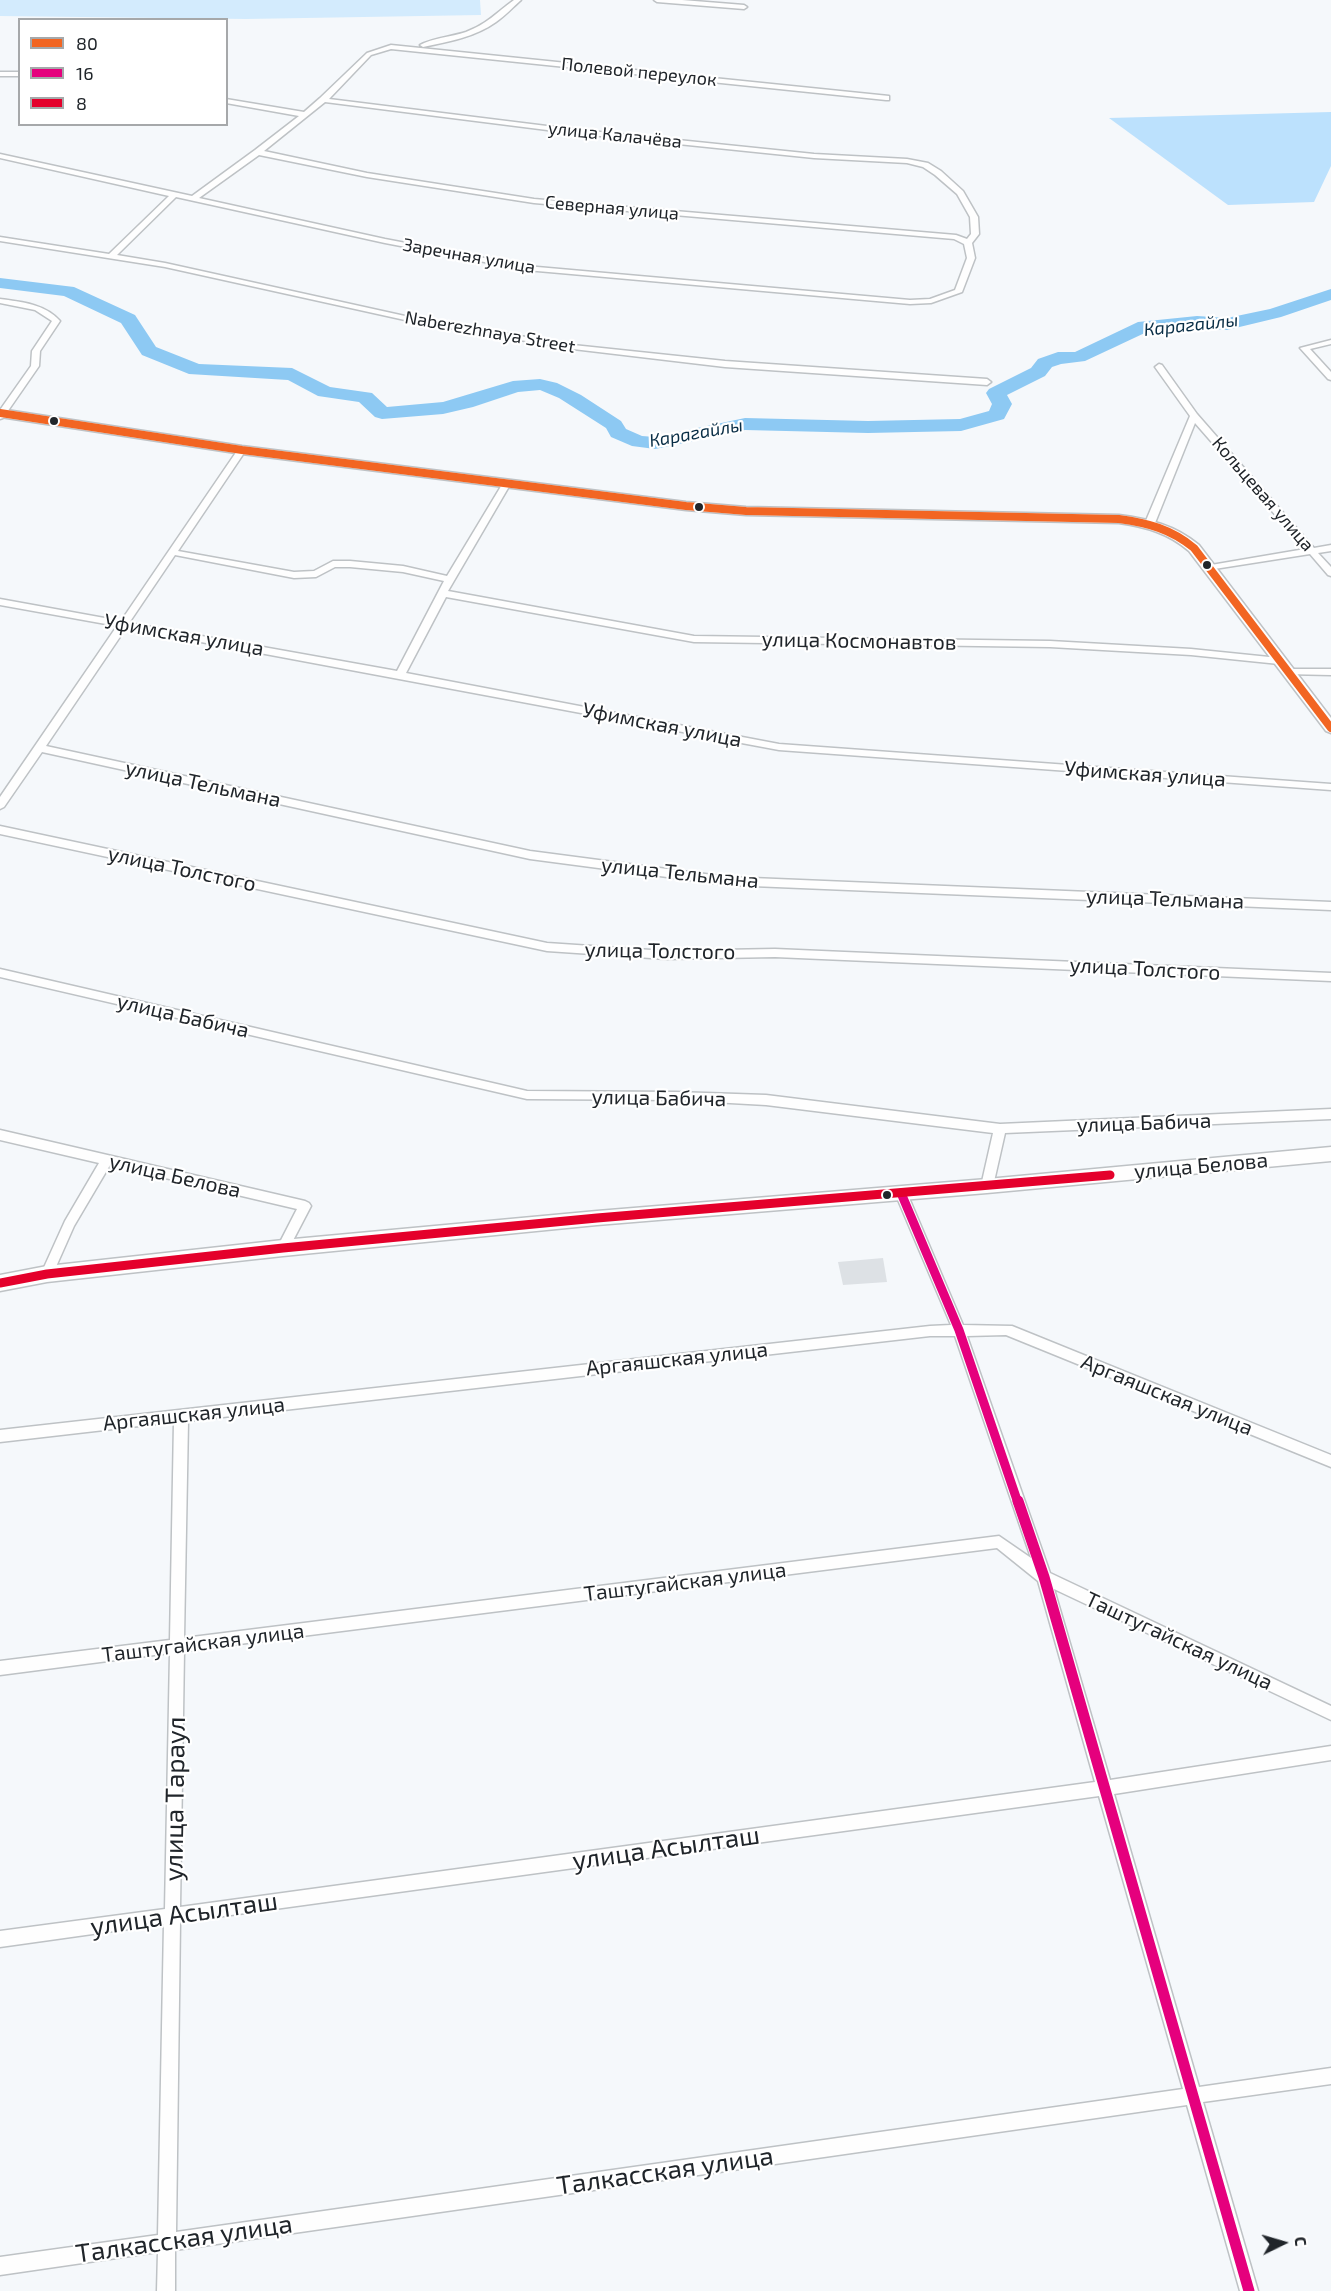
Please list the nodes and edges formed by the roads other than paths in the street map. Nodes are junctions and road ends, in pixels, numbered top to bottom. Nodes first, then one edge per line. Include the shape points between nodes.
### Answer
1 (518, 0) edge
2 (657, 0) edge
3 (744, 7) dead end
4 (413, 48) junction
5 (0, 74) edge
6 (18, 74) edge
7 (886, 98) dead end
8 (323, 100) junction
9 (228, 101) edge
10 (303, 114) junction
11 (258, 152) junction
12 (0, 156) edge
13 (175, 194) junction
14 (194, 198) junction
15 (0, 239) edge
16 (968, 243) junction
17 (111, 255) junction
18 (946, 298) joint
19 (0, 301) edge
20 (1331, 342) edge
21 (1160, 367) dead end
22 (1331, 377) edge
23 (987, 382) dead end
24 (1, 414) edge
25 (1194, 416) junction
26 (242, 450) junction
27 (507, 483) junction
28 (1150, 523) junction
29 (1331, 548) edge
30 (1313, 551) junction
31 (171, 552) junction
32 (1211, 568) junction
33 (1331, 573) edge
34 (450, 579) junction
35 (442, 593) junction
36 (0, 602) edge
37 (123, 623) junction
38 (1282, 666) junction
39 (1331, 672) edge
40 (400, 675) junction
41 (1331, 728) edge
42 (40, 748) junction
43 (1331, 787) edge
44 (0, 805) edge
45 (0, 830) edge
46 (1331, 906) edge
47 (0, 973) edge
48 (1331, 977) edge
49 (1331, 1114) edge
50 (1000, 1129) junction
51 (0, 1135) edge
52 (1331, 1154) edge
53 (106, 1160) junction
54 (987, 1186) junction
55 (901, 1193) junction
56 (283, 1248) junction
57 (47, 1274) junction
58 (0, 1283) edge
59 (959, 1330) junction
60 (182, 1415) junction
61 (0, 1436) edge
62 (1331, 1461) edge
63 (1044, 1577) junction
64 (177, 1647) junction
65 (0, 1668) edge
66 (1331, 1713) edge
67 (1331, 1753) edge
68 (1104, 1788) junction
69 (172, 1916) junction
70 (0, 1939) edge
71 (1331, 2076) edge
72 (1193, 2096) junction
73 (167, 2242) junction
74 (0, 2266) edge
75 (166, 2291) edge
76 (1249, 2291) edge

1 - 4 street via 480,28
2 - 3 street
4 - 7 street, Полевой переулок
4 - 8 street, Полевой переулок via 391,47 369,54
5 - 6 street
8 - 10 street
8 - 16 street, улица Калачёва via 572,131 814,156 907,161 925,165 960,193 974,217 975,234
9 - 10 street
10 - 11 street
11 - 14 street
11 - 16 street, Северная улица via 367,175 534,201 956,237
12 - 13 street, Заречная улица
13 - 14 street, Заречная улица
13 - 17 street
14 - 18 street, Заречная улица via 526,268 910,302
15 - 17 street, Naberezhnaya Street
16 - 18 street, улица Калачёва via 968,267 958,292
17 - 23 street, Naberezhnaya Street via 414,320 573,347 725,364
19 - 24 street via 36,307 56,321 36,351 35,366
20 - 22 street via 1304,348
21 - 25 street, Кольцевая улица
24 - 26 main road
25 - 28 street, Кольцевая улица
25 - 30 street, Кольцевая улица
26 - 27 main road
26 - 31 street
27 - 28 main road via 746,511 1119,519
27 - 34 street
28 - 32 main road via 1183,538
29 - 30 street
30 - 32 street
30 - 33 street, Кольцевая улица
31 - 34 street via 294,575 316,574 333,564 350,564
31 - 37 street
32 - 38 main road
34 - 35 street
35 - 38 street, улица Космонавтов via 694,639 1050,644 1191,652
35 - 40 street
36 - 37 street, Уфимская улица
37 - 40 street, Уфимская улица
37 - 42 street
38 - 39 street, улица Космонавтов
38 - 41 main road
40 - 43 street, Уфимская улица via 779,747
42 - 44 street
42 - 46 street, улица Тельмана via 530,855 728,881
45 - 48 street, улица Толстого via 548,947 666,955 776,952
47 - 50 street, улица Бабича via 527,1095 766,1101
49 - 50 street, улица Бабича
50 - 54 street
51 - 53 street, улица Белова
52 - 54 main road, улица Белова
53 - 56 street, улица Белова via 305,1206
53 - 57 street via 69,1224
54 - 55 main road, улица Белова
55 - 56 main road, улица Белова
55 - 59 street
56 - 57 main road, улица Белова
57 - 58 main road, улица Белова
59 - 60 street, Аргаяшская улица
59 - 62 street, Аргаяшская улица via 1007,1330
59 - 63 street
60 - 61 street, Аргаяшская улица
60 - 64 street, улица Тараул
63 - 64 street, Таштугайская улица via 999,1542
63 - 66 street, Таштугайская улица
63 - 68 street
64 - 65 street, Таштугайская улица
64 - 69 street, улица Тараул
67 - 68 street, улица Асылташ
68 - 69 street, улица Асылташ
68 - 72 street
69 - 70 street, улица Асылташ
69 - 73 street, улица Тараул
71 - 72 street, Талкасская улица
72 - 73 street, Талкасская улица
72 - 76 street
73 - 74 street, Талкасская улица
73 - 75 street, улица Тараул

